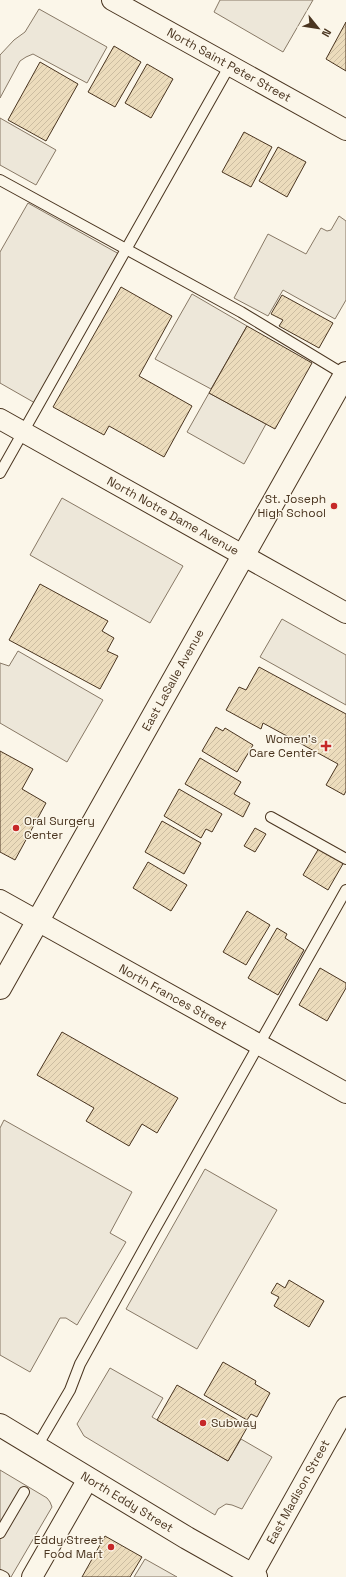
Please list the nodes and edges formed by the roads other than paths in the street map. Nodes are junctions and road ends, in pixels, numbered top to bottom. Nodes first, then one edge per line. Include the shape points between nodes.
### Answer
1 (112, 0) edge
2 (230, 65) junction
3 (346, 130) edge
4 (0, 180) edge
5 (127, 249) junction
6 (346, 374) edge
7 (0, 419) edge
8 (23, 432) junction
9 (0, 473) edge
10 (243, 556) junction
11 (346, 613) edge
12 (271, 817) dead end
13 (346, 859) edge
14 (346, 890) edge
15 (0, 900) edge
16 (37, 921) junction
17 (0, 988) edge
18 (260, 1044) junction
19 (346, 1092) edge
20 (346, 1407) edge
21 (0, 1425) edge
22 (36, 1448) junction
23 (88, 1479) junction
24 (24, 1492) dead end
25 (0, 1533) edge
26 (0, 1575) edge
27 (253, 1576) edge
28 (4, 1577) edge
29 (32, 1577) edge

1 - 2 street, North Saint Peter Street
2 - 3 street, North Saint Peter Street
2 - 5 lane
4 - 5 lane
5 - 6 lane
5 - 8 lane
6 - 10 street, East LaSalle Avenue
7 - 8 street, North Notre Dame Avenue
8 - 9 lane
8 - 10 street, North Notre Dame Avenue
10 - 11 street, North Notre Dame Avenue
10 - 16 street, East LaSalle Avenue
12 - 13 lane
14 - 18 lane
15 - 16 street, North Frances Street
16 - 17 street, East LaSalle Avenue
16 - 18 street, North Frances Street
18 - 19 street, North Frances Street
18 - 22 lane via 80,1364 70,1390
20 - 27 street, East Madison Street
21 - 22 street, North Eddy Street
22 - 23 street, North Eddy Street
23 - 27 street, North Eddy Street
23 - 29 street
24 - 25 lane
26 - 28 lane

